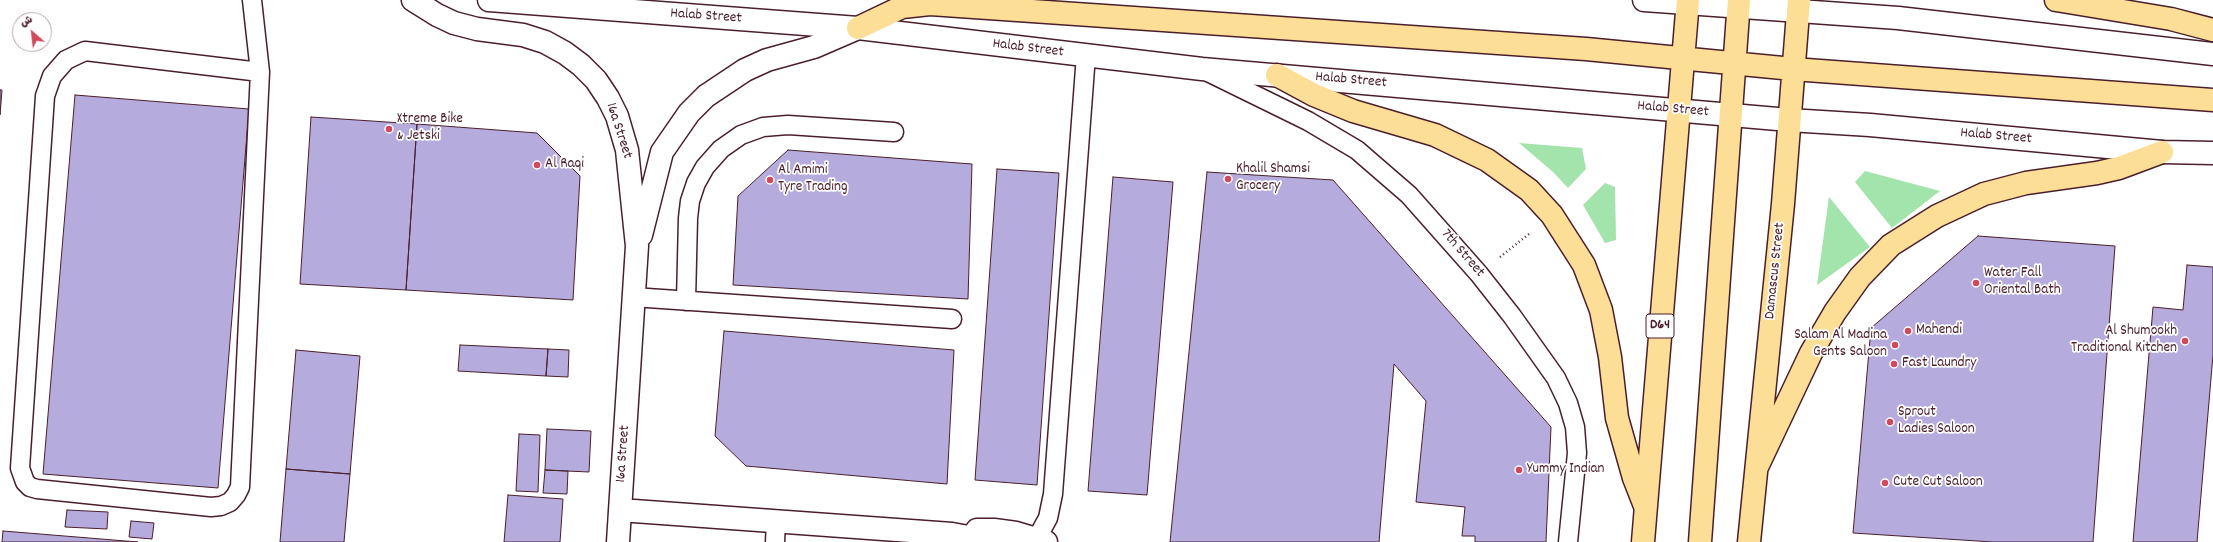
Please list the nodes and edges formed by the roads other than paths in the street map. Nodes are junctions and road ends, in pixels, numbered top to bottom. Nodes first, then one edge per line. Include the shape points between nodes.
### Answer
1 (252, 0) edge
2 (413, 0) edge
3 (489, 0) edge
4 (1644, 0) edge
5 (2056, 0) edge
6 (1688, 2) edge
7 (1739, 3) edge
8 (1798, 5) edge
9 (858, 28) junction
10 (2213, 30) edge
11 (2213, 54) edge
12 (1086, 55) junction
13 (1683, 58) junction
14 (1735, 64) junction
15 (1202, 68) junction
16 (1793, 69) junction
17 (260, 72) junction
18 (1277, 75) junction
19 (2213, 100) edge
20 (1678, 110) junction
21 (1732, 115) junction
22 (1789, 120) junction
23 (894, 132) dead end
24 (2162, 152) junction
25 (2213, 153) edge
26 (637, 246) junction
27 (633, 297) junction
28 (686, 301) junction
29 (952, 319) dead end
30 (1757, 467) junction
31 (1645, 506) junction
32 (620, 510) junction
33 (776, 531) edge
34 (952, 534) junction
35 (1041, 540) edge
36 (618, 542) edge
37 (995, 542) edge
38 (1568, 542) edge
39 (1643, 542) edge
40 (1700, 542) edge
41 (1749, 542) edge

1 - 17 lane
2 - 26 street, 16a Street via 454,23 523,35 545,42 576,61 596,80 617,116 627,150
3 - 9 street, Halab Street
4 - 6 street
5 - 10 main road via 2171,19
6 - 7 street
6 - 13 main road, D64
7 - 8 street
7 - 14 main road
8 - 11 street
8 - 16 main road, Damascus Street
9 - 12 street, Halab Street
9 - 13 main road via 902,7 930,4 1586,49
9 - 26 street, 16a Street via 814,48 767,60 745,70 706,96 689,113 662,152
12 - 15 street, Halab Street
12 - 35 lane via 1053,494
13 - 14 main road
13 - 20 main road, D64
14 - 16 main road
14 - 21 main road
15 - 18 street, Halab Street
15 - 38 lane, 7th Street via 1308,121 1357,150 1409,195 1479,274 1512,316 1556,378 1568,402 1575,427 1577,453
16 - 19 main road
16 - 22 main road, Damascus Street
17 - 17 lane via 240,487 236,495 225,504 211,507 30,487 25,482 20,468 45,96 52,76 66,60 85,51
18 - 20 street, Halab Street
18 - 31 main road via 1314,95 1353,111 1434,135 1487,160 1529,190 1552,215 1584,265 1601,310 1610,357 1617,418
20 - 21 street, Halab Street
20 - 31 main road, D64
21 - 22 street, Halab Street
21 - 40 main road
22 - 24 street, Halab Street
22 - 30 main road, Damascus Street via 1782,219
23 - 28 lane via 788,125 763,128 741,136 721,149 705,167 690,201
24 - 25 street, Halab Street
24 - 30 main road via 2112,170 2026,183 1984,194 1937,216 1891,245 1860,277 1835,312 1811,353
26 - 27 street, 16a Street
27 - 28 lane
27 - 32 street, 16a Street
28 - 29 lane
30 - 41 main road, Damascus Street
31 - 39 main road, D64
32 - 33 street
32 - 36 street, 16a Street
33 - 34 street
34 - 35 street via 994,530
34 - 37 street

